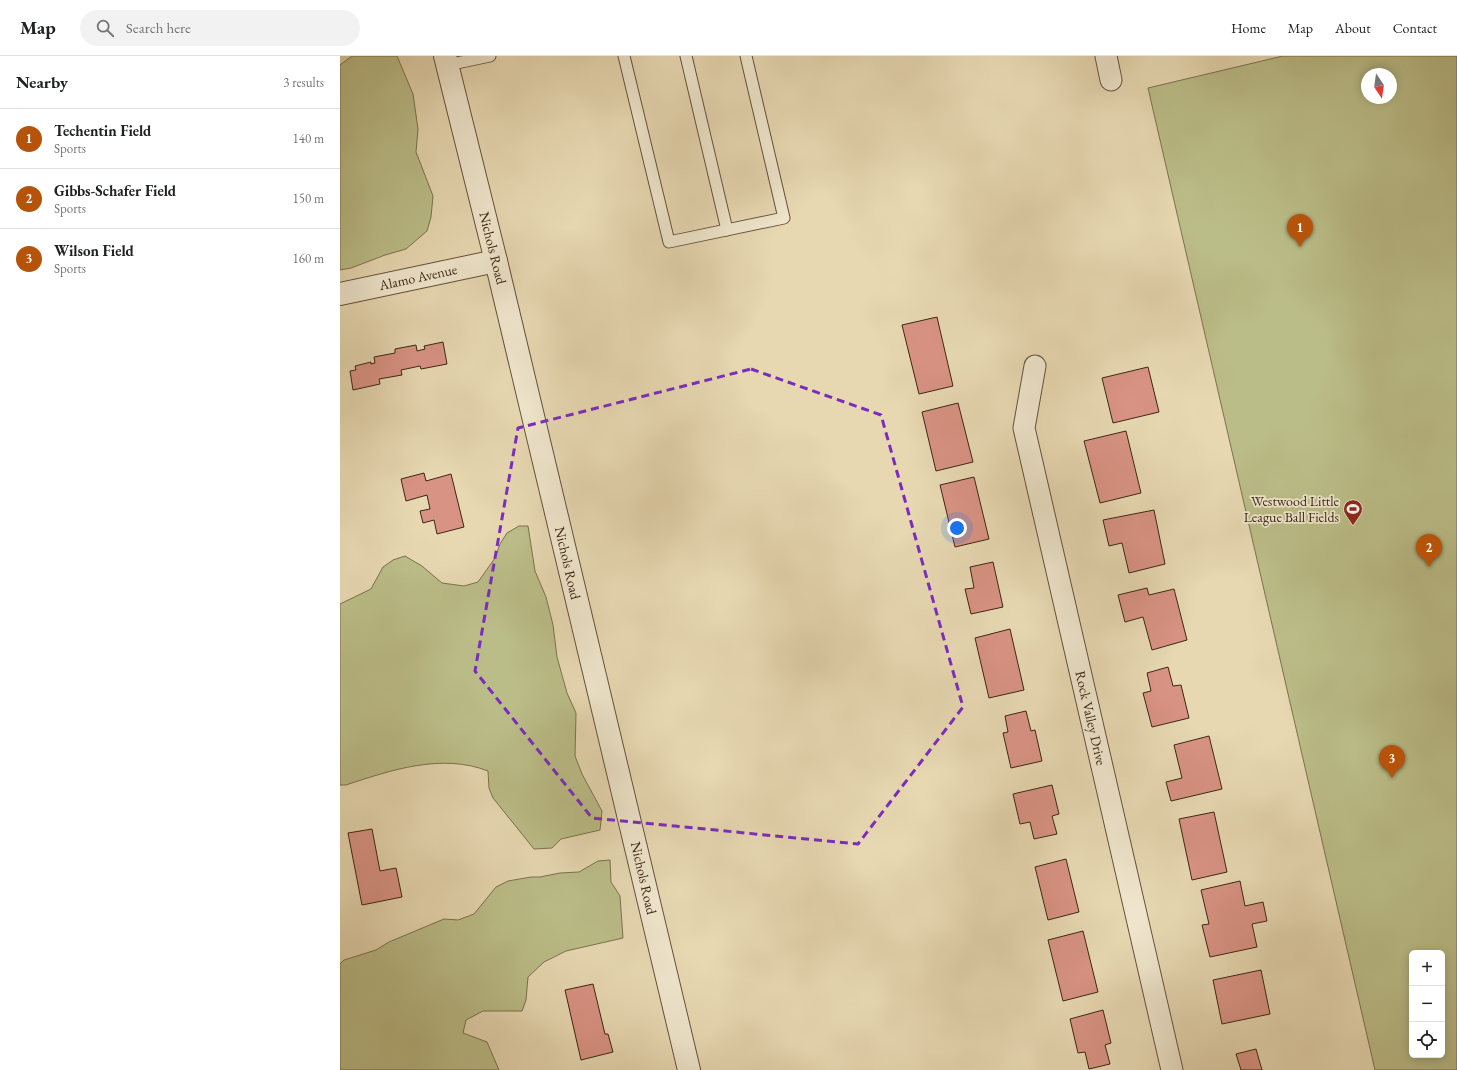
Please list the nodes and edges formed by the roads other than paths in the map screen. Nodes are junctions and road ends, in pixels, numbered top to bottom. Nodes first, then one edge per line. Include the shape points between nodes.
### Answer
1 (490, 56) edge
2 (624, 56) edge
3 (686, 56) edge
4 (746, 56) edge
5 (1106, 56) edge
6 (446, 60) edge
7 (1111, 80) dead end
8 (727, 230) junction
9 (496, 261) junction
10 (340, 294) edge
11 (1035, 366) dead end
12 (690, 1070) edge
13 (1172, 1070) edge

1 - 6 lane
2 - 8 lane via 669,242
3 - 8 lane
4 - 8 lane via 784,218
5 - 7 street
6 - 9 street, Nichols Road
9 - 10 street, Alamo Avenue
9 - 12 street, Nichols Road
11 - 13 street, Rock Valley Drive via 1024,428

